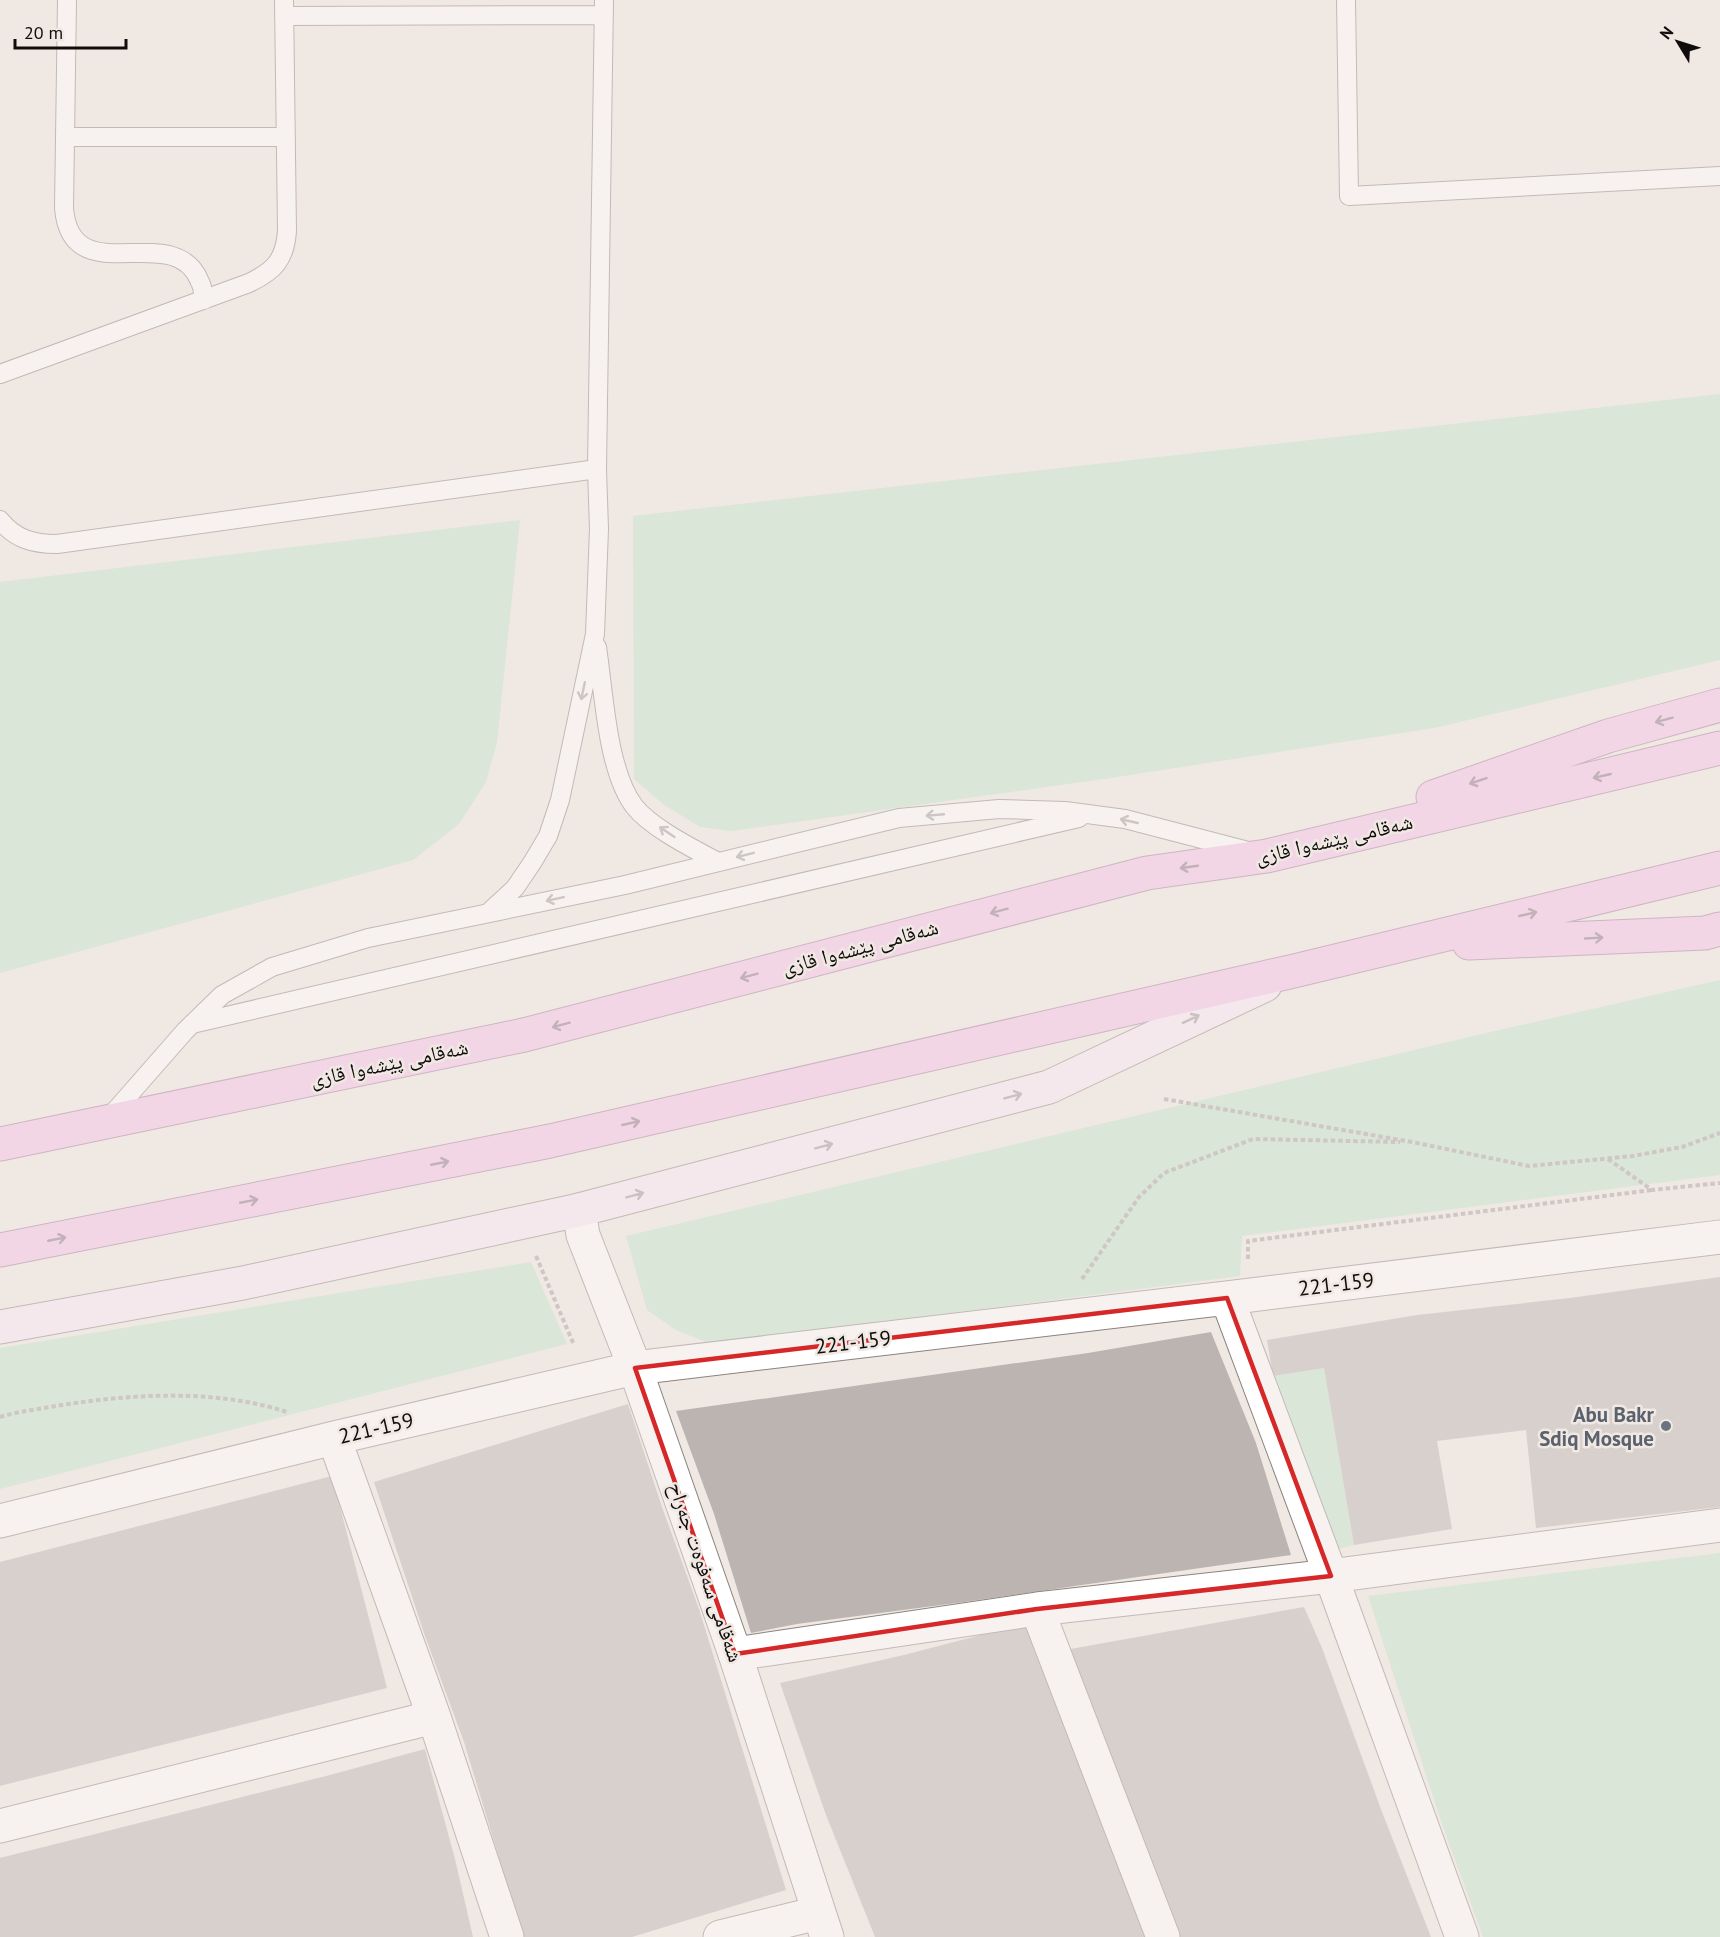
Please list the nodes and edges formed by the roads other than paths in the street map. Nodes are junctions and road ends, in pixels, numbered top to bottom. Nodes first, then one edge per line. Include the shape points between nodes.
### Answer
1 (67, 0) edge
2 (1346, 0) edge
3 (604, 7) edge
4 (284, 8) edge
5 (65, 137) junction
6 (286, 137) junction
7 (1720, 176) edge
8 (204, 300) junction
9 (0, 374) edge
10 (597, 469) junction
11 (0, 520) edge
12 (595, 634) junction
13 (1720, 705) edge
14 (1720, 748) edge
15 (1093, 814) junction
16 (1267, 856) junction
17 (718, 862) junction
18 (1720, 868) edge
19 (488, 913) junction
20 (1720, 929) edge
21 (1389, 947) junction
22 (1294, 971) junction
23 (192, 1024) junction
24 (105, 1122) junction
25 (0, 1144) edge
26 (579, 1210) junction
27 (1720, 1237) edge
28 (0, 1250) edge
29 (1227, 1298) junction
30 (0, 1327) edge
31 (635, 1368) junction
32 (334, 1438) junction
33 (0, 1521) edge
34 (1720, 1525) edge
35 (1331, 1576) junction
36 (1037, 1609) junction
37 (735, 1654) junction
38 (434, 1717) junction
39 (0, 1826) edge
40 (823, 1925) edge
41 (507, 1937) edge
42 (720, 1937) edge
43 (1163, 1937) edge
44 (1462, 1937) edge

1 - 5 lane
2 - 7 lane via 1349,196
3 - 4 lane
3 - 10 lane
4 - 6 lane
5 - 6 lane
5 - 8 lane via 65,221 78,243 101,253 167,254 181,260 193,269
6 - 8 lane via 287,231 281,257 262,277
8 - 9 lane
10 - 11 lane via 57,544 31,543
10 - 12 lane
17 -> 12 lane via 654,824 635,807 623,786 614,763
12 -> 19 lane via 560,800 548,836 514,888
13 -> 16 highway via 1608,736
14 -> 16 highway, شەقامی پێشەوا قازی
16 -> 15 lane
15 -> 17 lane via 999,809 899,818
15 - 23 lane
16 -> 24 highway, شەقامی پێشەوا قازی via 1147,873 524,1035
17 -> 19 lane
21 -> 18 highway
19 - 23 lane via 368,938 272,967 222,995
21 -> 20 highway via 1706,933
21 - 22 highway
26 -> 22 main road via 1049,1087
28 -> 22 highway via 549,1141
23 - 24 lane
24 - 25 highway, شەقامی پێشەوا قازی
26 - 30 main road via 243,1283
26 - 31 street, شەقامی سەفوەت جەراح via 584,1235
27 - 29 street, 221-159
29 - 31 street, 221-159
29 - 35 street
31 - 32 street, 221-159
31 - 37 street, شەقامی سەفوەت جەراح
32 - 33 street, 221-159
32 - 38 street
34 - 35 street
35 - 36 street
35 - 44 street
36 - 37 street
36 - 43 street
37 - 40 street, شەقامی سەفوەت جەراح
38 - 39 street
38 - 41 street
40 - 42 street

